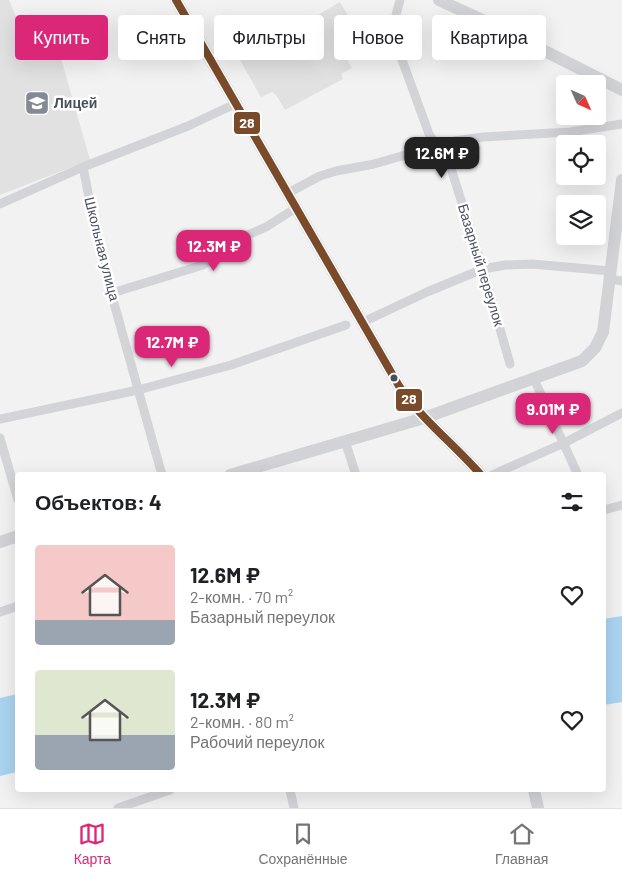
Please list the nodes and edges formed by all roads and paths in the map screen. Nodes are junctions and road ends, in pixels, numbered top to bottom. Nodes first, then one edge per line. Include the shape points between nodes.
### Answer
1 (176, 0) edge
2 (400, 0) edge
3 (439, 0) edge
4 (622, 90) edge
5 (235, 104) junction
6 (622, 124) edge
7 (437, 145) junction
8 (83, 167) junction
9 (622, 180) edge
10 (288, 193) junction
11 (0, 204) edge
12 (296, 208) junction
13 (483, 269) junction
14 (615, 277) edge
15 (112, 293) junction
16 (363, 322) junction
17 (346, 325) dead end
18 (510, 364) dead end
19 (534, 379) junction
20 (138, 390) junction
21 (622, 413) edge
22 (424, 418) junction
23 (0, 419) edge
24 (0, 438) edge
25 (345, 441) junction
26 (564, 443) junction
27 (161, 472) edge
28 (240, 472) edge
29 (355, 472) edge
30 (478, 472) edge
31 (499, 472) edge
32 (577, 472) edge
33 (15, 490) edge
34 (622, 504) edge
35 (606, 509) edge
36 (15, 537) edge
37 (0, 542) edge
38 (15, 607) edge
39 (0, 612) edge
40 (164, 792) edge
41 (290, 792) edge
42 (534, 792) edge
43 (118, 808) edge
44 (294, 808) edge
45 (538, 808) edge

1 - 5 street
2 - 7 street, Базарный переулок via 394,30 396,39 429,134
3 - 4 street
5 - 8 street via 156,140
5 - 10 street
6 - 7 street via 570,132 483,137
7 - 10 street via 320,176
7 - 13 street, Базарный переулок via 445,151 448,159
8 - 11 street
8 - 15 street, Школьная улица via 100,253
9 - 14 street
10 - 12 street
12 - 15 street via 266,227 234,241 203,265
12 - 16 street
13 - 14 street via 532,264
13 - 16 street
13 - 18 street, Базарный переулок
14 - 19 street via 603,332 595,348 582,361
15 - 20 street, Школьная улица
16 - 22 street via 412,405
17 - 20 street via 231,365
19 - 22 street
19 - 26 street
20 - 23 street
20 - 27 street, Школьная улица
21 - 26 street
22 - 25 street
22 - 30 street
24 - 33 street
25 - 28 street
25 - 29 street
26 - 31 street
26 - 32 street
34 - 35 street
36 - 37 street
38 - 39 street
40 - 43 street
41 - 44 street
42 - 45 street

